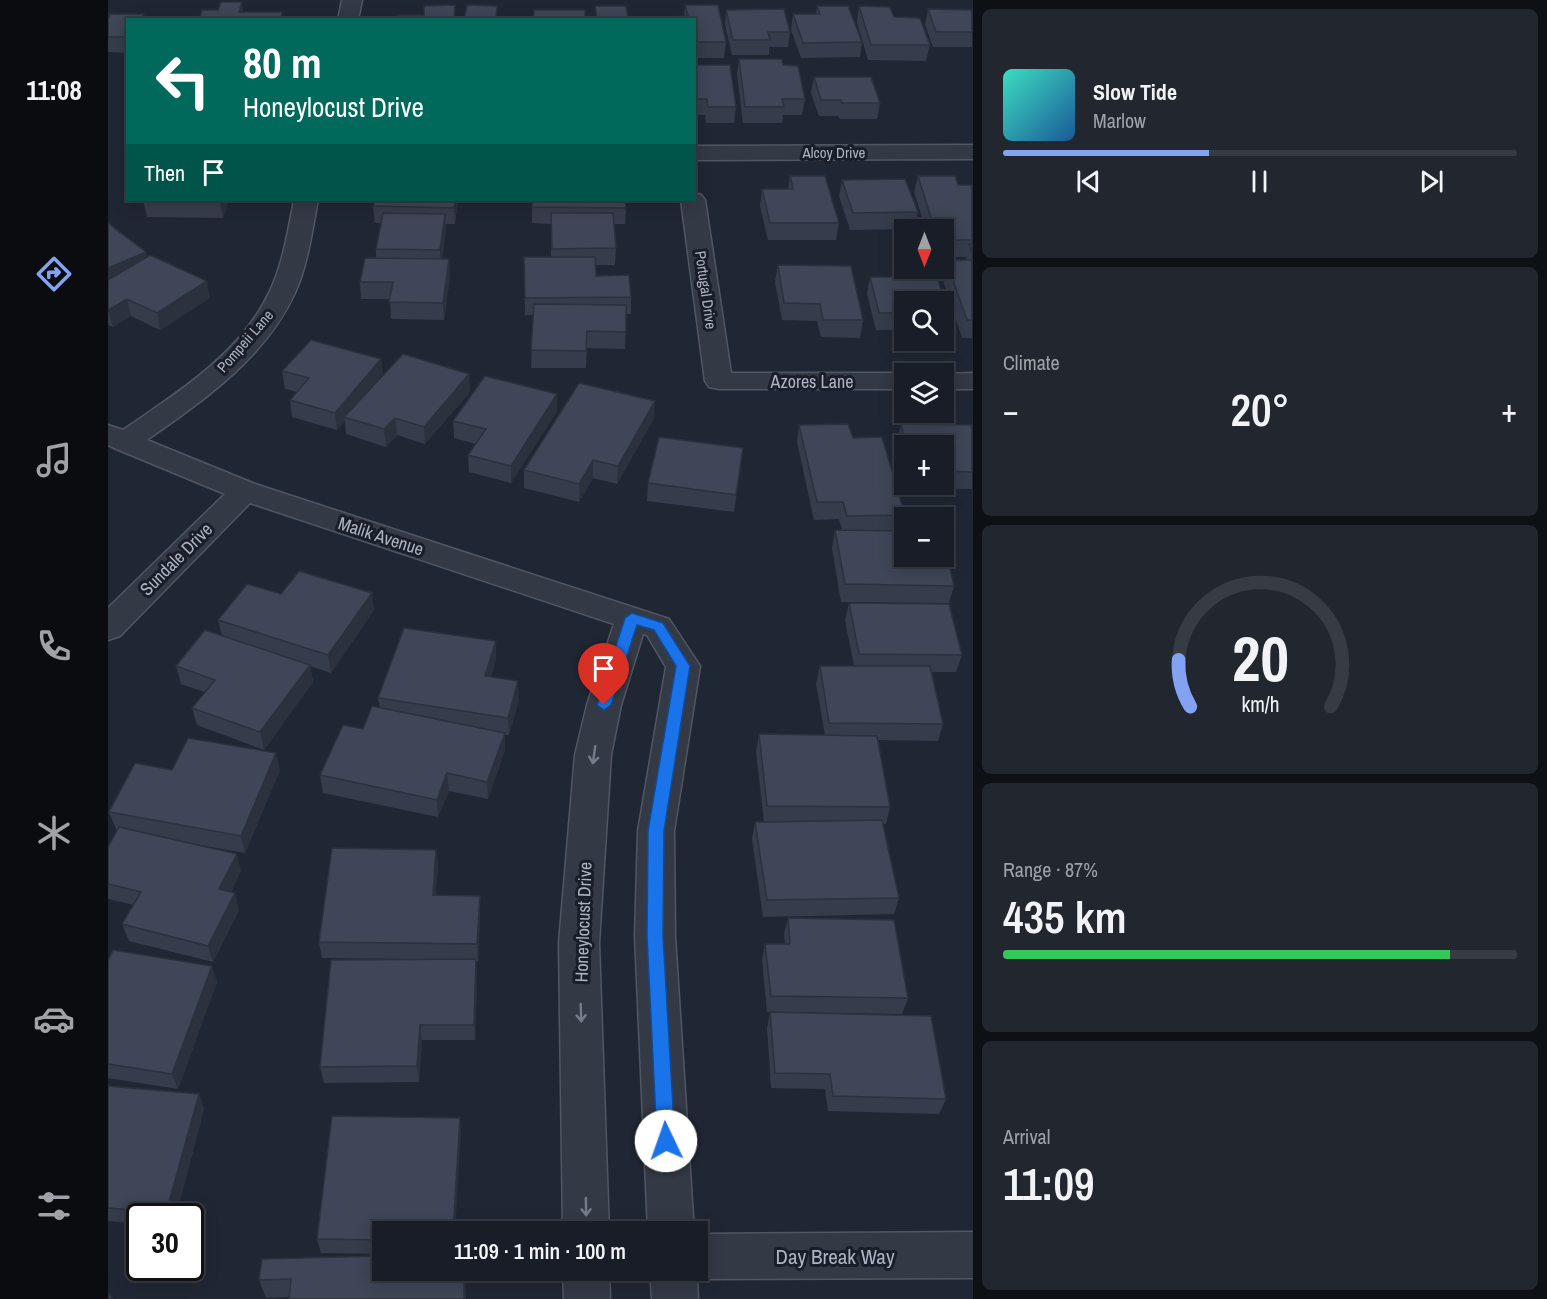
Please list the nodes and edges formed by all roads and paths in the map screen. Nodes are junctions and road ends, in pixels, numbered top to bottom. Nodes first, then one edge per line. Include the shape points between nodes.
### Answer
1 (352, 0) edge
2 (348, 18) edge
3 (972, 152) edge
4 (696, 153) edge
5 (306, 201) edge
6 (693, 201) edge
7 (719, 381) joint
8 (894, 381) edge
9 (954, 381) edge
10 (972, 381) edge
11 (116, 438) edge
12 (245, 491) junction
13 (645, 622) junction
14 (108, 628) edge
15 (586, 1221) edge
16 (670, 1221) edge
17 (972, 1255) edge
18 (708, 1257) edge
19 (586, 1281) edge
20 (674, 1281) edge
21 (587, 1299) edge
22 (675, 1299) edge

1 - 2 street
3 - 4 street, Alcoy Drive
5 - 11 street, Pompeii Lane via 292,267 282,295 267,319 231,362 201,388
6 - 7 street, Portugal Drive
7 - 8 street, Azores Lane
9 - 10 street
11 - 12 street, Malik Avenue
12 - 13 street, Malik Avenue
12 - 14 street, Sundale Drive
13 -> 15 street, Honeylocust Drive via 604,705 593,755 579,943
13 - 16 street via 683,666 656,831 655,936
17 - 18 street, Day Break Way
19 - 21 street
20 - 22 street

